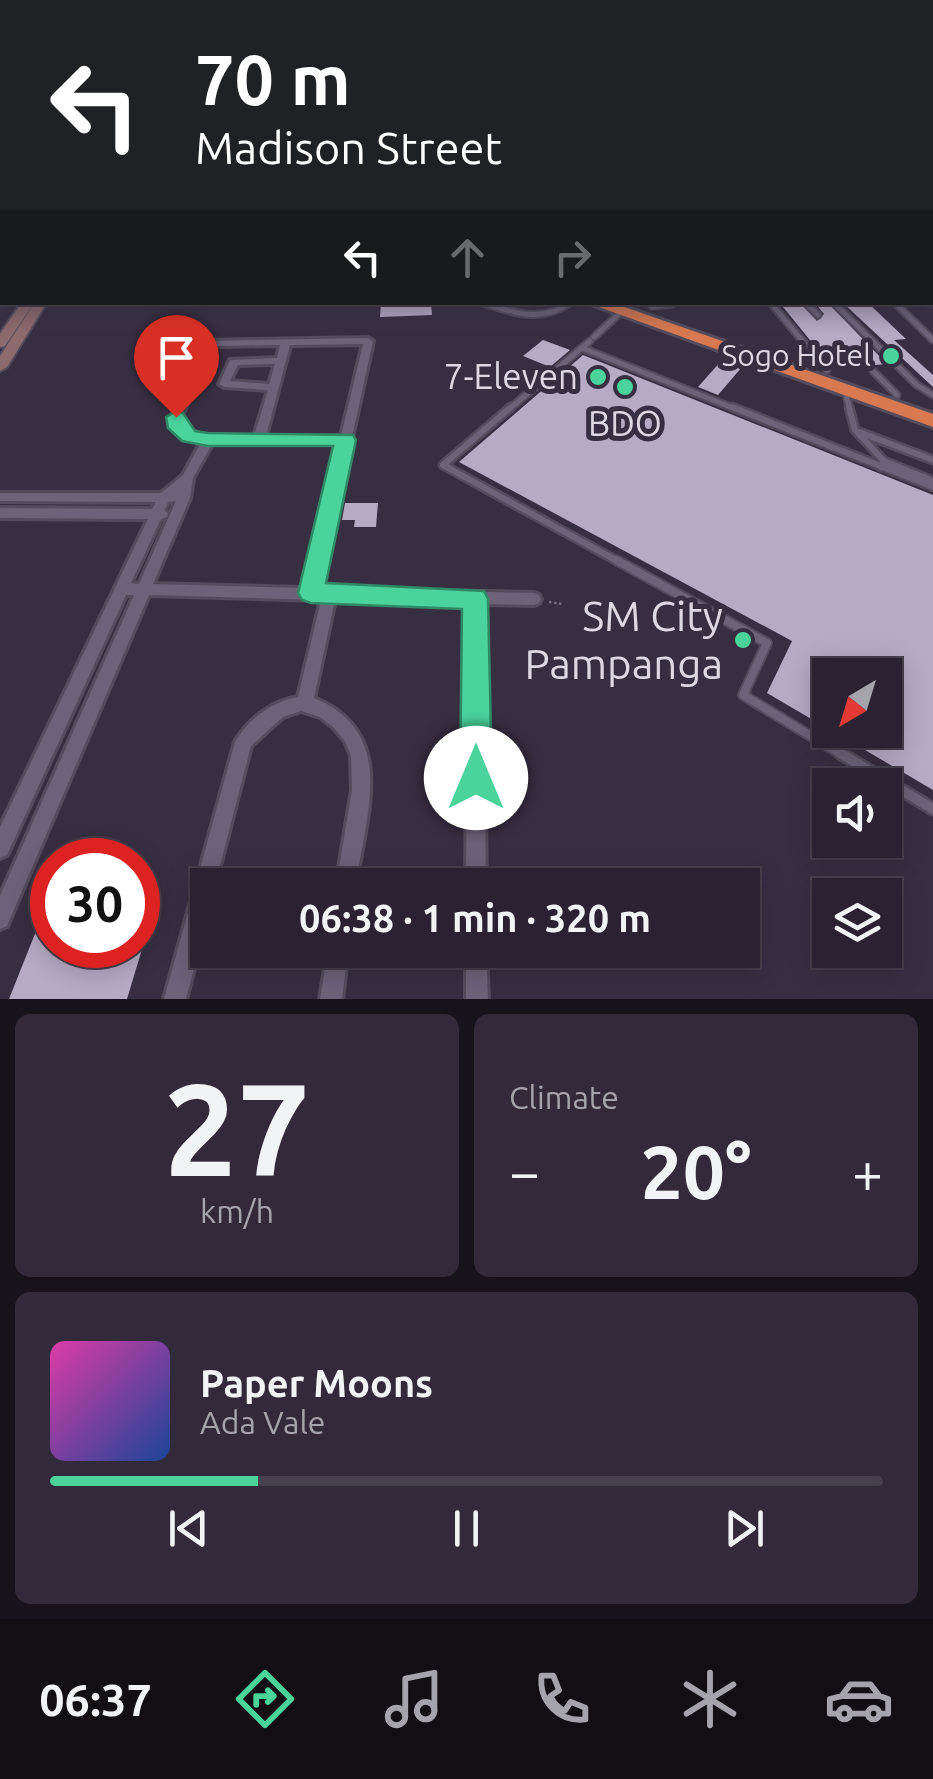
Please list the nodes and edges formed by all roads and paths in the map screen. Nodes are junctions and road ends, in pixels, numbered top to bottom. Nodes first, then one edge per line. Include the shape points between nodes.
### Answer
1 (26, 305) edge
2 (39, 305) edge
3 (493, 305) edge
4 (568, 305) edge
5 (663, 305) edge
6 (680, 305) edge
7 (773, 305) edge
8 (808, 305) edge
9 (835, 305) edge
10 (897, 305) edge
11 (652, 306) dead end
12 (685, 306) dead end
13 (621, 307) edge
14 (818, 316) dead end
15 (933, 340) edge
16 (286, 342) junction
17 (588, 342) junction
18 (730, 342) junction
19 (0, 343) edge
20 (280, 362) junction
21 (0, 368) edge
22 (827, 370) junction
23 (873, 370) dead end
24 (272, 387) junction
25 (845, 388) junction
26 (897, 395) junction
27 (933, 395) edge
28 (933, 408) edge
29 (933, 421) edge
30 (855, 430) junction
31 (208, 440) junction
32 (259, 440) junction
33 (346, 440) junction
34 (933, 460) edge
35 (882, 464) junction
36 (187, 478) junction
37 (933, 484) edge
38 (0, 497) edge
39 (161, 506) junction
40 (181, 506) junction
41 (0, 512) edge
42 (144, 588) junction
43 (122, 589) junction
44 (311, 593) junction
45 (329, 594) junction
46 (475, 599) junction
47 (534, 599) dead end
48 (305, 702) junction
49 (933, 808) edge
50 (0, 848) edge
51 (348, 868) edge
52 (476, 868) edge
53 (0, 919) edge
54 (336, 968) edge
55 (476, 968) edge
56 (175, 999) edge
57 (332, 999) edge
58 (476, 999) edge

1 - 19 street
2 - 21 street
3 - 4 lane via 544,316
5 - 11 lane
6 - 12 lane
7 - 22 lane
8 - 14 lane
9 - 27 lane
10 - 15 lane
13 - 17 lane
13 - 18 highway
16 - 20 street
16 - 31 street via 210,342 176,417 189,436
16 - 33 street via 368,341
17 - 35 lane
17 - 49 lane via 443,466 768,643 742,694
18 - 22 highway
18 - 25 highway
20 - 24 street
20 - 24 street via 234,362 224,384
22 - 26 highway
23 - 26 lane
24 - 32 street
25 - 29 highway
25 - 30 lane
26 - 28 highway
30 - 34 lane
30 - 35 lane
31 - 32 street
31 - 36 street
32 - 33 street
33 - 44 street
35 - 37 lane
36 - 39 street
36 - 40 street
38 - 39 street
39 - 40 street
39 - 41 street
39 - 43 street
40 - 42 street
42 - 43 street
42 - 44 street
42 - 53 street
43 - 50 street
44 - 45 street
45 - 46 street
45 - 48 street
46 - 47 street
46 - 52 street
48 - 51 street via 344,726 362,764
48 - 56 street via 272,715 244,742
54 - 57 street
55 - 58 street

